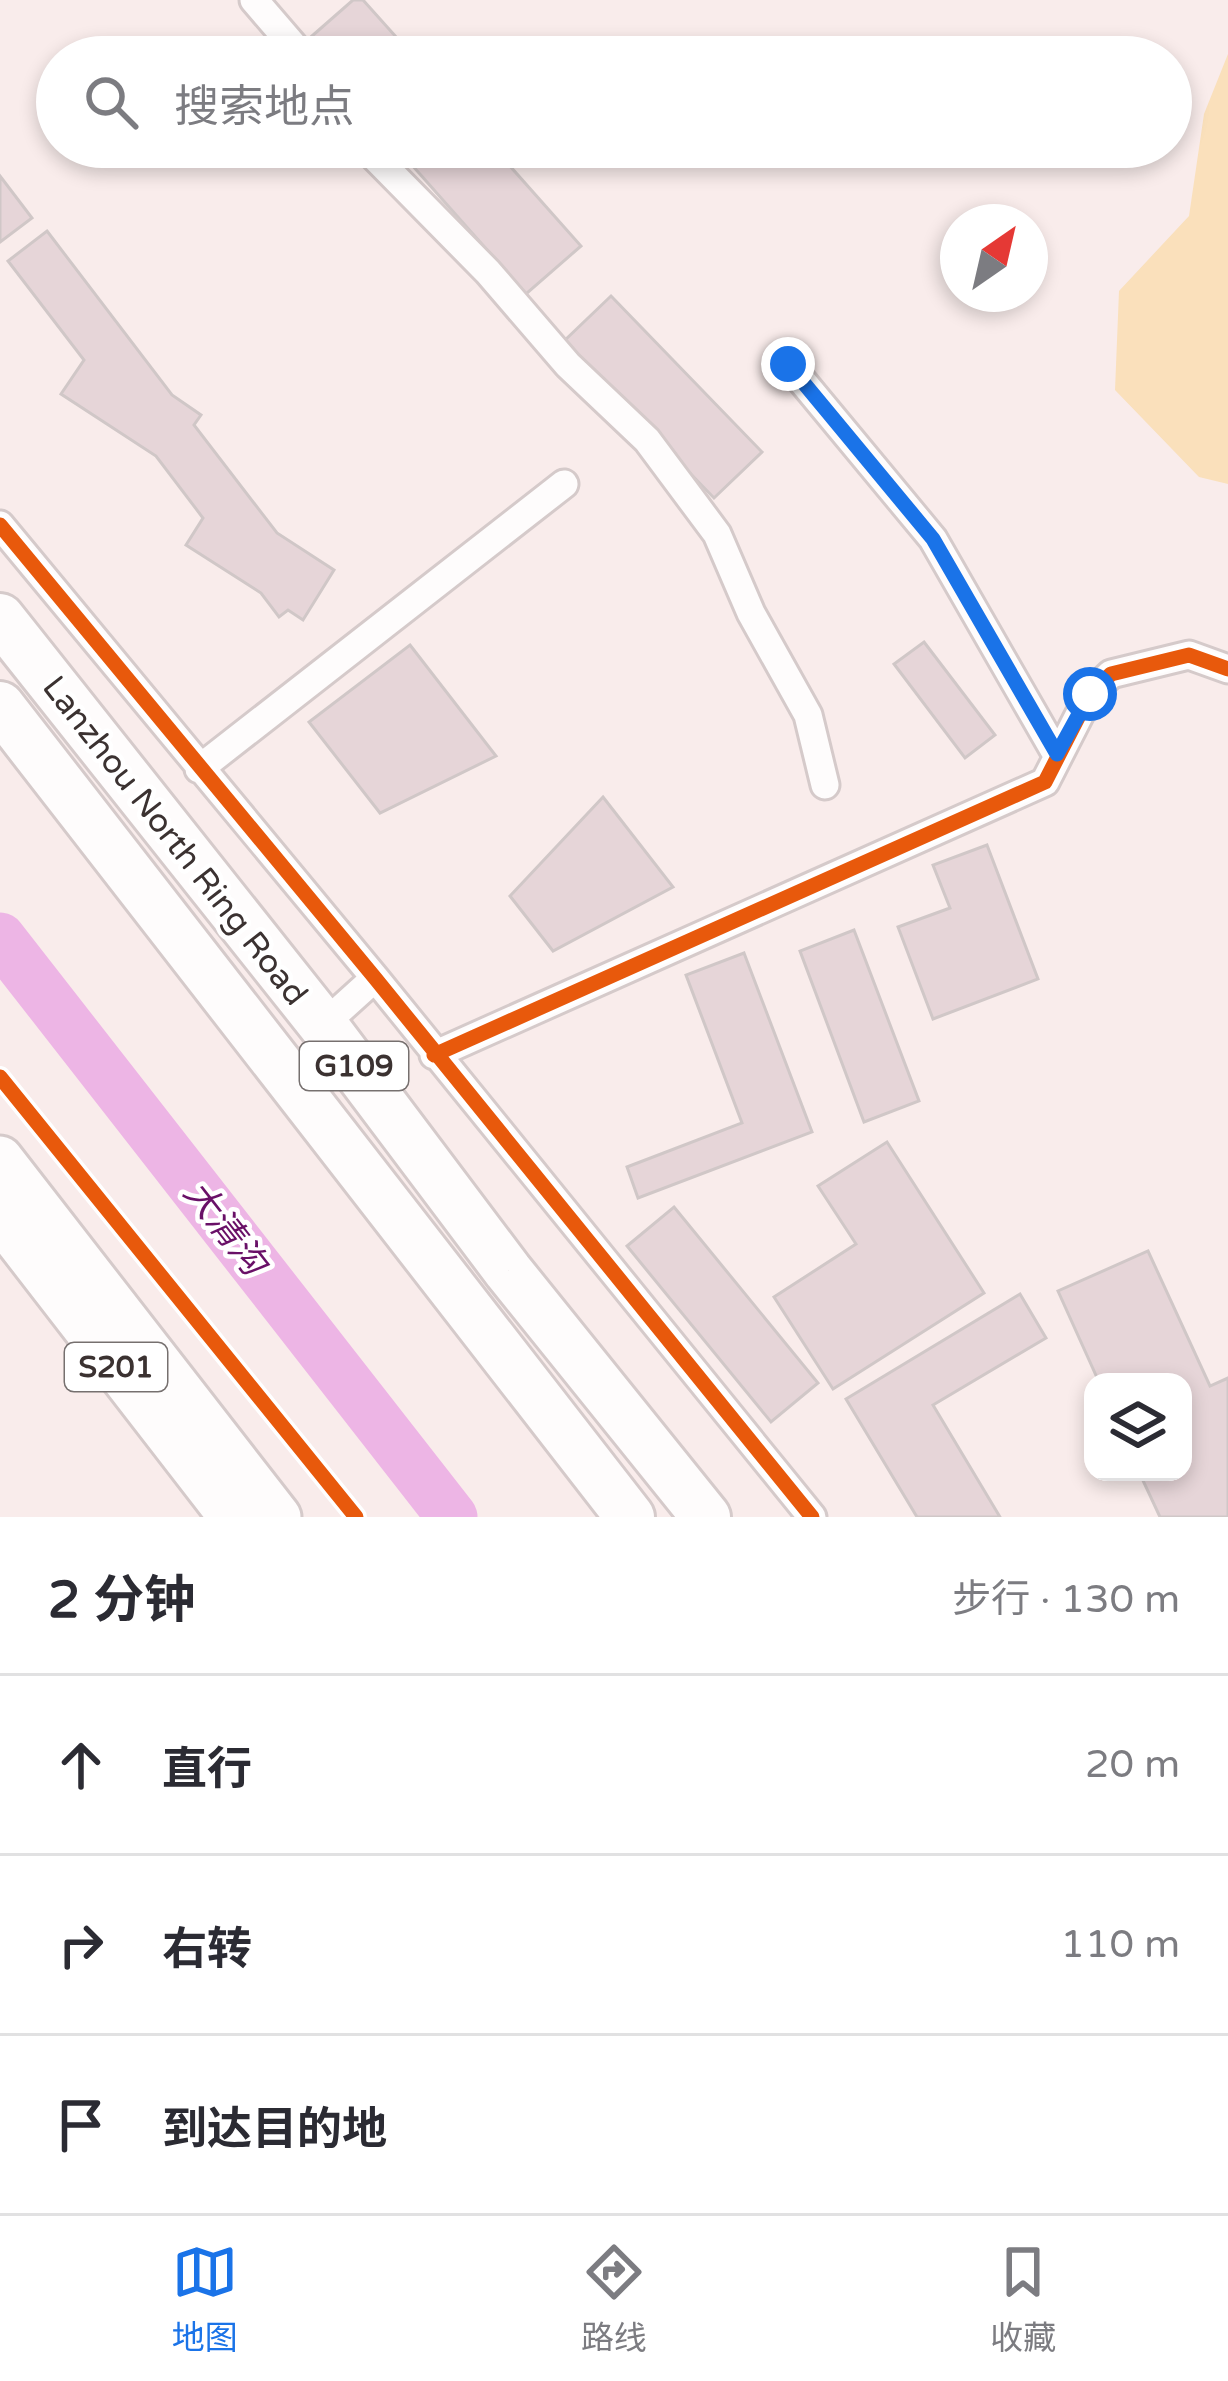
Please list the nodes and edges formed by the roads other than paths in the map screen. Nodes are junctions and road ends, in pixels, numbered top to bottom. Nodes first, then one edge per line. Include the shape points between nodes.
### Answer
1 (254, 0) edge
2 (285, 36) edge
3 (386, 168) edge
4 (788, 364) dead end
5 (564, 484) dead end
6 (0, 525) edge
7 (0, 618) edge
8 (1228, 669) edge
9 (0, 706) edge
10 (1057, 754) junction
11 (199, 769) junction
12 (824, 785) dead end
13 (375, 978) junction
14 (323, 1024) junction
15 (434, 1055) junction
16 (0, 1159) edge
17 (0, 1217) edge
18 (232, 1517) edge
19 (278, 1517) edge
20 (630, 1517) edge
21 (706, 1517) edge
22 (812, 1517) edge

1 - 2 street
3 - 12 street via 647,440 717,534 808,715
4 - 10 street via 933,539
5 - 11 street
6 - 11 street
7 - 14 highway, Lanzhou North Ring Road / G109
8 - 10 street via 1189,655 1112,674 1090,694
9 - 20 highway, Lanzhou North Ring Road / G109
10 - 15 street via 1045,782
11 - 13 street
13 - 14 street
13 - 15 street
14 - 21 highway, Lanzhou North Ring Road / G109
15 - 22 street
16 - 19 main road, S201
17 - 18 main road, S201

